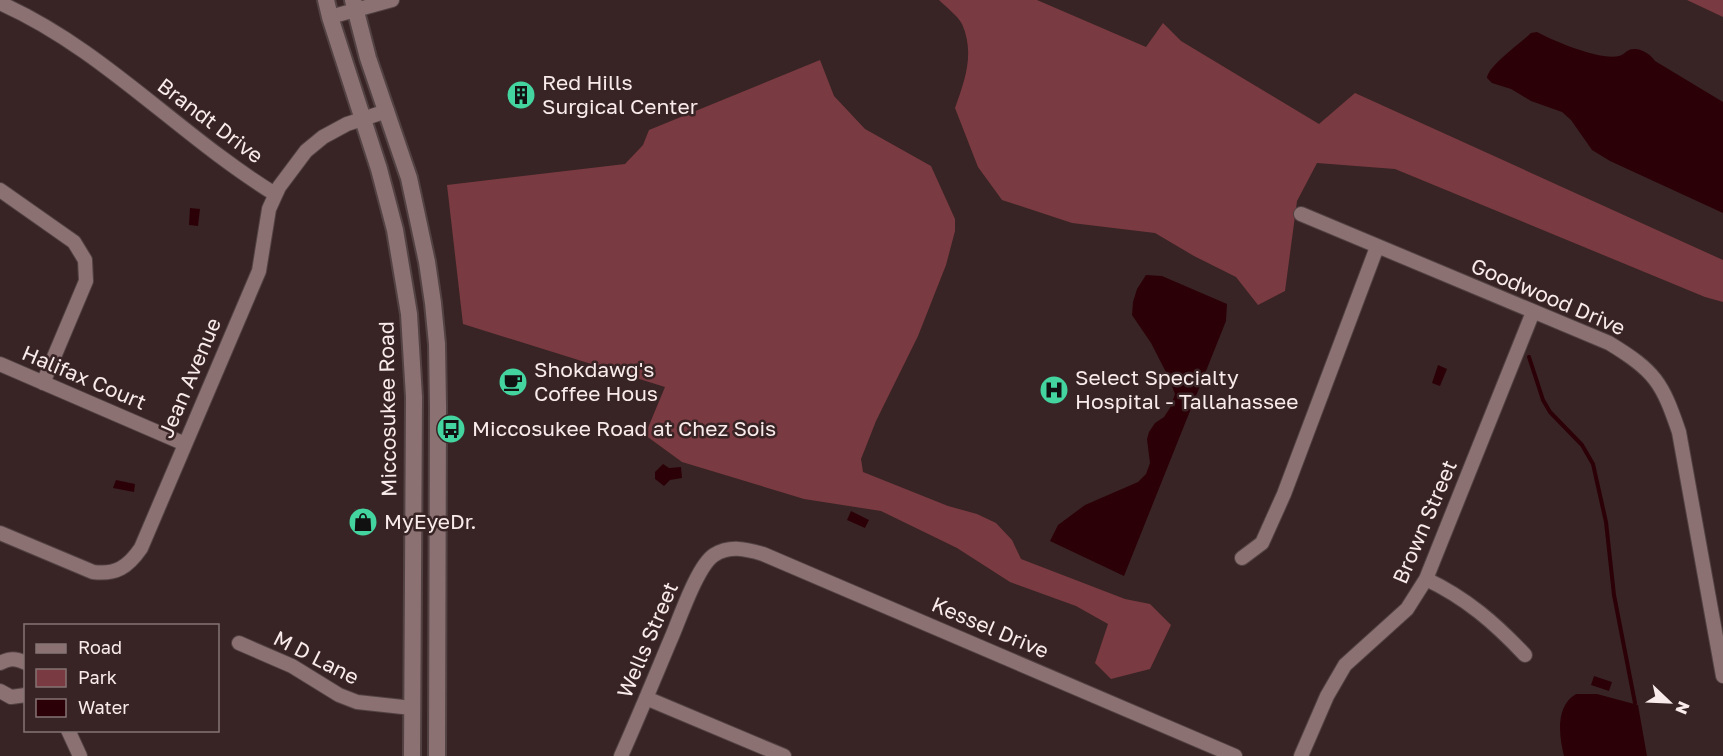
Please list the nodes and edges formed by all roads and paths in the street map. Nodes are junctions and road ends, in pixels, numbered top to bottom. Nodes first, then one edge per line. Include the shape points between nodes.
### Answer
1 (392, 0) edge
2 (0, 3) edge
3 (354, 5) edge
4 (328, 8) edge
5 (387, 111) junction
6 (362, 119) junction
7 (0, 190) edge
8 (275, 194) junction
9 (1301, 214) dead end
10 (1377, 247) junction
11 (1533, 312) junction
12 (0, 364) edge
13 (413, 375) junction
14 (438, 376) junction
15 (43, 383) junction
16 (185, 444) junction
17 (0, 533) edge
18 (726, 550) joint
19 (1242, 558) dead end
20 (1426, 579) junction
21 (239, 643) dead end
22 (1525, 655) dead end
23 (24, 662) edge
24 (0, 663) edge
25 (1723, 676) edge
26 (0, 691) edge
27 (24, 695) edge
28 (646, 698) junction
29 (412, 708) junction
30 (69, 732) edge
31 (80, 756) edge
32 (412, 756) edge
33 (437, 756) edge
34 (621, 756) edge
35 (784, 756) edge
36 (1235, 756) edge
37 (1301, 756) edge

1 - 3 street
2 - 8 street, Brandt Drive via 77,46 243,175
3 - 4 street
3 - 5 street
4 - 6 street, Miccosukee Road
5 - 6 street, Brandt Drive
5 - 14 street via 409,178 427,262
6 - 8 street, Brandt Drive via 323,137 306,151
6 - 13 street, Miccosukee Road via 395,230 409,314
7 - 15 street via 74,242 85,260 86,281
8 - 16 street, Jean Avenue via 265,225 259,271
9 - 10 street, Goodwood Drive
10 - 11 street, Goodwood Drive
10 - 19 street via 1284,494 1262,543
11 - 20 street, Brown Street
11 - 25 street, Goodwood Drive via 1609,344 1632,357 1659,382 1679,432
12 - 15 street, Halifax Court
13 - 14 street
13 - 29 street, Miccosukee Road
14 - 33 street
15 - 16 street, Halifax Court
16 - 17 street, Jean Avenue via 141,548 121,568 93,572
18 - 28 street, Wells Street via 712,556 693,586
18 - 36 street, Kessel Drive via 745,549 763,554
20 - 22 street via 1486,616
20 - 37 street, Brown Street via 1407,609 1345,666
21 - 29 street, M D Lane via 292,666 357,702
23 - 24 street via 10,658
26 - 27 street via 11,697
28 - 34 street, Wells Street
28 - 35 street
29 - 32 street, Miccosukee Road
30 - 31 street

